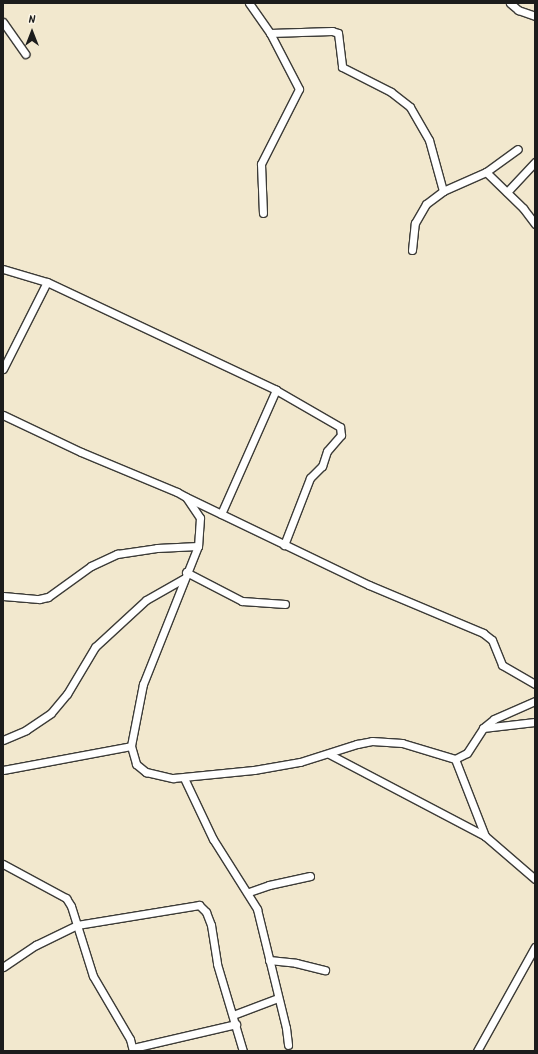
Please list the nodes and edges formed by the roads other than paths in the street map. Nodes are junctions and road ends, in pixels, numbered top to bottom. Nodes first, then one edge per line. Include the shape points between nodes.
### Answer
1 (249, 3) edge
2 (510, 3) edge
3 (535, 16) edge
4 (3, 22) edge
5 (270, 33) junction
6 (25, 54) dead end
7 (518, 149) dead end
8 (535, 162) edge
9 (486, 172) junction
10 (444, 191) junction
11 (507, 192) junction
12 (263, 213) dead end
13 (535, 224) edge
14 (412, 250) dead end
15 (3, 270) edge
16 (47, 282) junction
17 (3, 369) edge
18 (276, 390) junction
19 (4, 417) edge
20 (186, 497) junction
21 (221, 514) junction
22 (284, 545) junction
23 (198, 546) junction
24 (184, 576) junction
25 (3, 596) edge
26 (285, 604) dead end
27 (535, 684) edge
28 (535, 701) edge
29 (535, 722) edge
30 (483, 728) junction
31 (3, 740) edge
32 (131, 746) junction
33 (329, 754) junction
34 (455, 759) junction
35 (3, 770) edge
36 (184, 778) junction
37 (485, 836) junction
38 (3, 864) edge
39 (310, 876) dead end
40 (535, 879) edge
41 (249, 892) junction
42 (76, 925) junction
43 (535, 947) edge
44 (533, 959) edge
45 (269, 960) junction
46 (3, 967) edge
47 (325, 970) dead end
48 (278, 998) junction
49 (233, 1016) junction
50 (236, 1024) junction
51 (288, 1045) dead end
52 (133, 1050) edge
53 (243, 1051) edge
54 (477, 1051) edge

1 - 5 street
2 - 3 street via 518,10
4 - 6 street
5 - 10 street via 338,33 342,67 391,92 410,107 429,140
5 - 12 street via 299,89 261,164
7 - 9 street
8 - 11 street
9 - 10 street
9 - 11 street
10 - 14 street via 426,204 418,216
11 - 13 street
15 - 16 street
16 - 17 street
16 - 18 street
18 - 21 street
18 - 22 street via 340,427 342,431 327,451 322,466 310,478
19 - 20 street
20 - 21 street
20 - 23 street via 200,518
21 - 22 street
22 - 27 street via 368,585 483,633 492,640 502,665
23 - 24 street
23 - 25 street via 157,548 117,554 91,566 48,597 39,599
24 - 26 street via 242,601
24 - 31 street via 146,600 95,647 67,694 51,713 26,730
24 - 32 street via 148,667
28 - 30 street via 494,718
29 - 30 street
30 - 34 street via 467,753
32 - 35 street
32 - 36 street via 136,764 146,772 159,777
33 - 34 street via 357,744 388,741
33 - 36 street via 300,762
33 - 37 street
34 - 37 street
36 - 41 street via 213,839
37 - 40 street
38 - 42 street via 59,892 71,906
39 - 41 street
41 - 45 street via 257,909
42 - 46 street via 36,945
42 - 49 street via 199,905 206,912 211,925 217,964
42 - 52 street via 93,976
43 - 44 street
44 - 54 street
45 - 47 street
45 - 48 street
48 - 49 street
48 - 51 street
49 - 50 street
50 - 52 street
50 - 53 street

